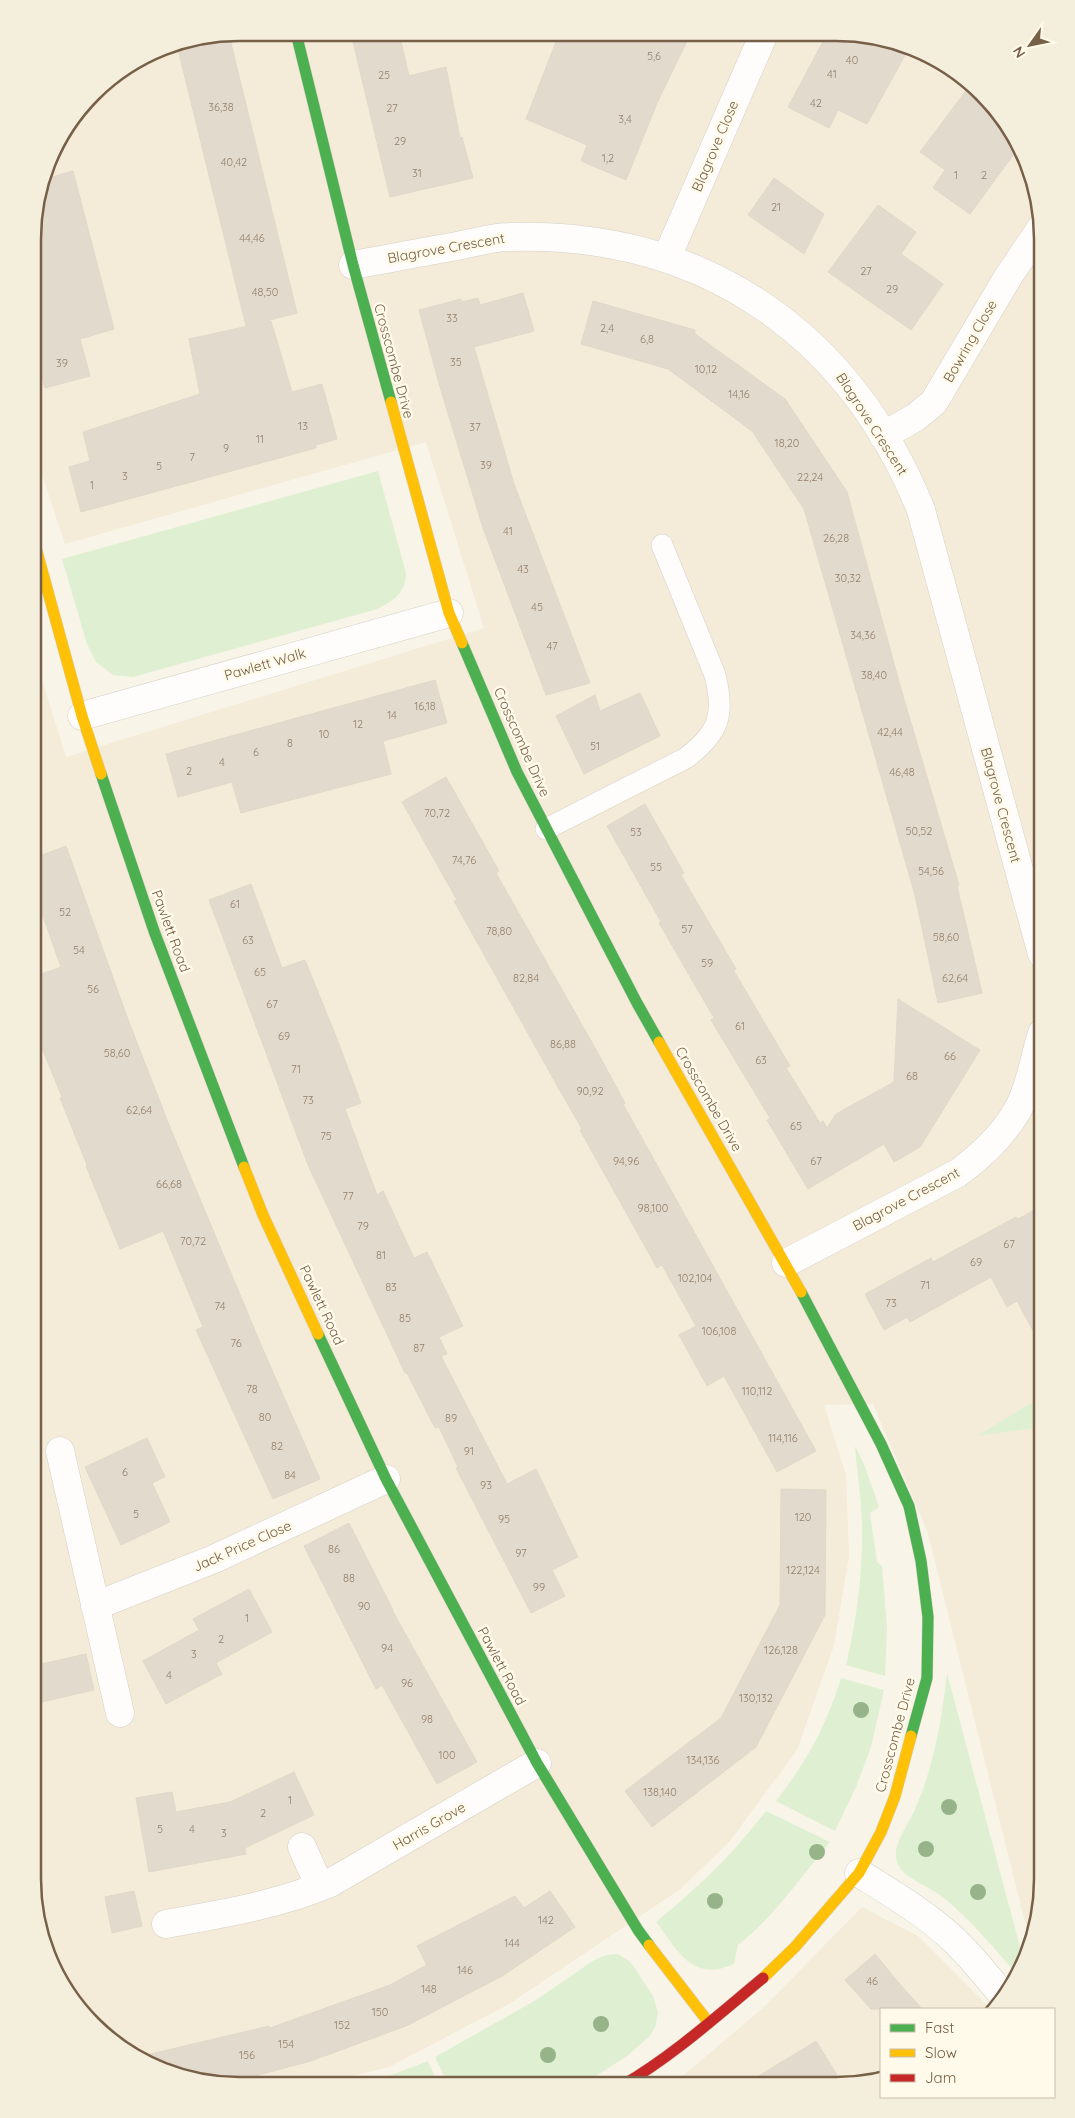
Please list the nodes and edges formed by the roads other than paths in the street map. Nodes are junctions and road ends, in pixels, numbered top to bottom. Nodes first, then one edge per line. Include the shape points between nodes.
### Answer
1 (298, 41) edge
2 (761, 41) edge
3 (1034, 239) edge
4 (667, 257) junction
5 (353, 265) junction
6 (883, 436) junction
7 (662, 545) dead end
8 (41, 567) edge
9 (449, 613) junction
10 (82, 716) junction
11 (546, 829) junction
12 (1034, 925) edge
13 (1034, 1063) edge
14 (786, 1263) junction
15 (60, 1451) dead end
16 (386, 1479) junction
17 (95, 1606) junction
18 (120, 1713) dead end
19 (537, 1763) junction
20 (302, 1847) dead end
21 (858, 1872) junction
22 (320, 1887) junction
23 (166, 1924) dead end
24 (999, 1991) edge
25 (709, 2023) junction
26 (645, 2077) edge

1 - 5 street, Crosscombe Drive
2 - 4 street, Blagrove Close
3 - 6 street, Bowring Close via 934,402
4 - 5 street, Blagrove Crescent via 573,238 507,237
4 - 6 street, Blagrove Crescent via 739,289 788,323 843,376
5 - 9 street, Crosscombe Drive
6 - 12 street, Blagrove Crescent via 906,473 921,510
7 - 11 lane via 715,675 720,712 714,730 702,746 686,758
8 - 10 street, Pawlett Road
9 - 10 street, Pawlett Walk
9 - 11 street, Crosscombe Drive via 517,772
10 - 16 street, Pawlett Road via 154,931 263,1215
11 - 14 street, Crosscombe Drive via 637,1003
13 - 14 street, Blagrove Crescent via 1017,1110 980,1157 958,1173
14 - 21 street, Crosscombe Drive via 881,1444 909,1506 921,1561 928,1617 927,1678 909,1747 881,1832
15 - 17 street
16 - 17 street, Jack Price Close via 214,1559
16 - 19 street, Pawlett Road
17 - 18 street
19 - 22 street, Harris Grove
19 - 25 street, Pawlett Road via 638,1930
20 - 22 street
21 - 24 street via 954,1940
21 - 25 street, Crosscombe Drive via 796,1948
22 - 23 street, Harris Grove via 259,1907
25 - 26 street, Crosscombe Drive

